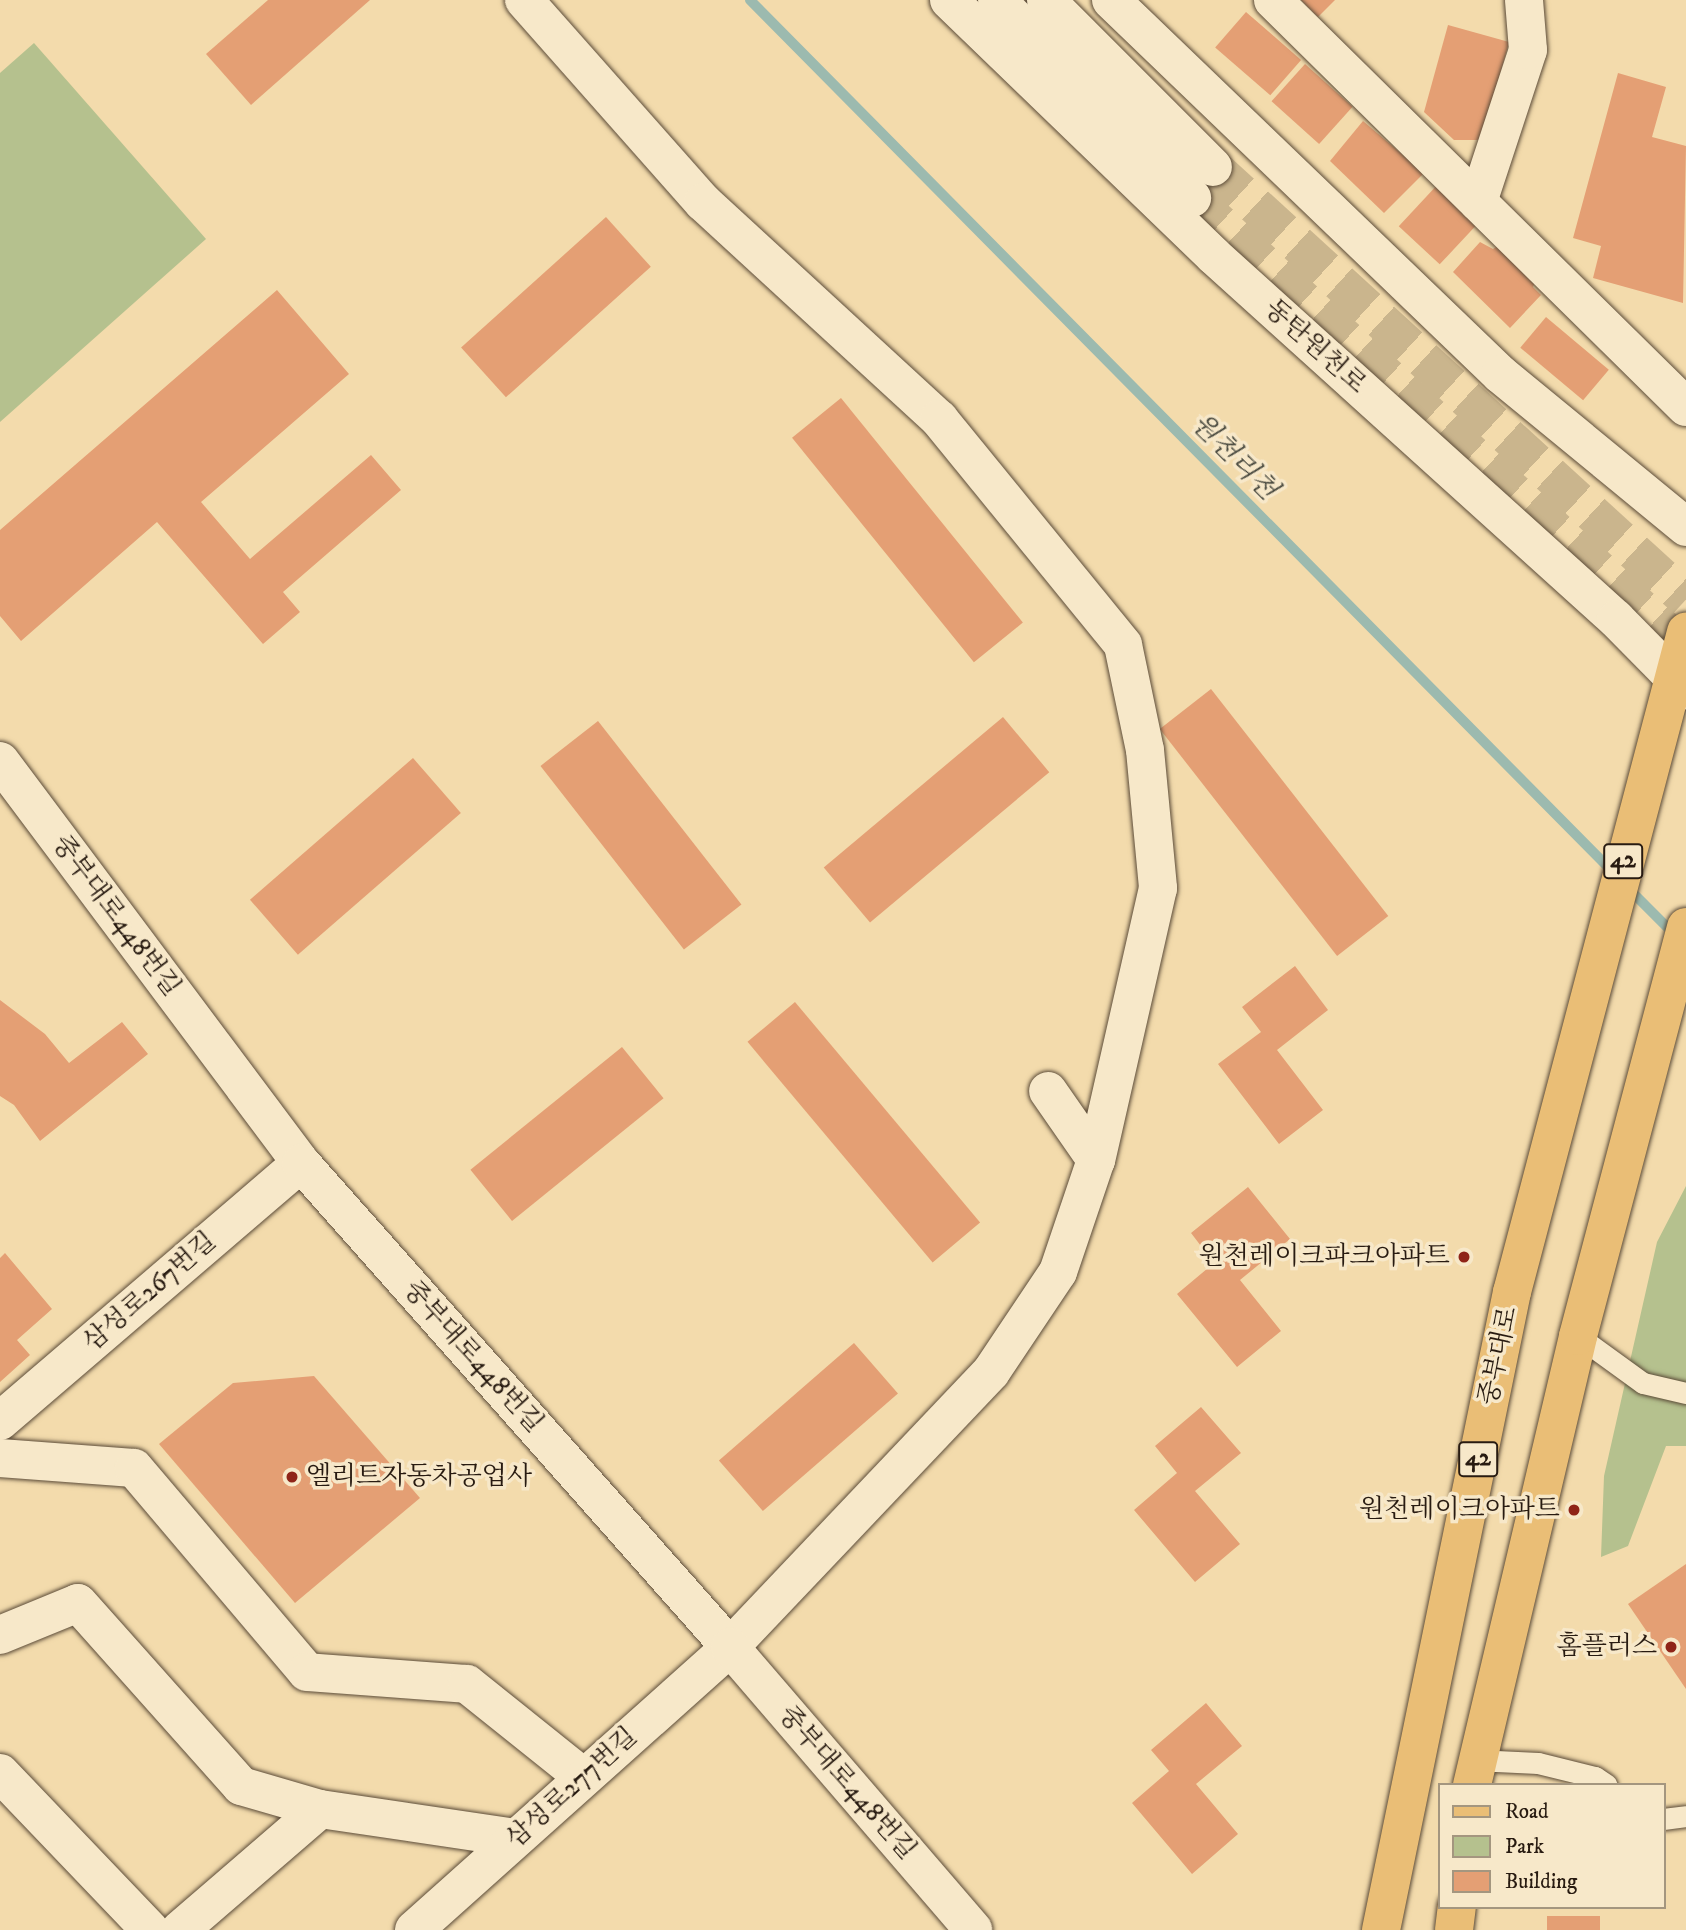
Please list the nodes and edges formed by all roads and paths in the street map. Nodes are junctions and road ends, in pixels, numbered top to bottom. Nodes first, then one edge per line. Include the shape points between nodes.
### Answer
1 (524, 0) edge
2 (949, 0) edge
3 (997, 0) edge
4 (1046, 0) edge
5 (1111, 0) edge
6 (1273, 0) edge
7 (1524, 0) edge
8 (1213, 167) tunnel mouth
9 (1192, 198) tunnel mouth
10 (1478, 202) junction
11 (1686, 407) edge
12 (1686, 527) edge
13 (1686, 632) edge
14 (1680, 684) edge
15 (0, 761) edge
16 (1686, 927) edge
17 (1048, 1091) dead end
18 (1096, 1160) junction
19 (301, 1163) junction
20 (1578, 1336) junction
21 (1686, 1393) edge
22 (0, 1421) edge
23 (0, 1458) edge
24 (0, 1635) edge
25 (730, 1647) junction
26 (1474, 1772) edge
27 (0, 1773) edge
28 (583, 1777) junction
29 (1604, 1783) edge
30 (320, 1809) junction
31 (1686, 1816) edge
32 (1665, 1819) edge
33 (516, 1838) junction
34 (1457, 1909) edge
35 (150, 1930) edge
36 (180, 1930) edge
37 (414, 1930) edge
38 (973, 1930) edge
39 (1381, 1930) edge
40 (1454, 1930) edge

1 - 18 street, 삼성로277번길 via 703,202 939,419 1123,645 1145,750 1158,888
2 - 14 street, 동탄원천로 via 1214,256 1616,619
3 - 9 street
4 - 8 street
5 - 12 street via 1500,373
6 - 10 street
7 - 10 street via 1528,50
10 - 11 street
13 - 14 main road, 42
14 - 39 main road, 중부대로 / 42 via 1658,730 1512,1292
15 - 19 street, 중부대로448번길
16 - 20 main road
17 - 18 street
18 - 25 street, 삼성로277번길 via 1058,1272 991,1372
19 - 22 street, 삼성로267번길
19 - 25 street, 중부대로448번길
20 - 21 lane via 1643,1383
20 - 26 main road
23 - 28 street via 134,1468 307,1672 467,1684
24 - 30 street via 78,1603 241,1786
25 - 28 street, 삼성로277번길
25 - 38 street, 중부대로448번길
26 - 29 lane via 1538,1763
27 - 35 street
28 - 33 street, 삼성로277번길
30 - 33 street
30 - 36 street
31 - 32 lane
33 - 37 street, 삼성로277번길
34 - 40 main road

